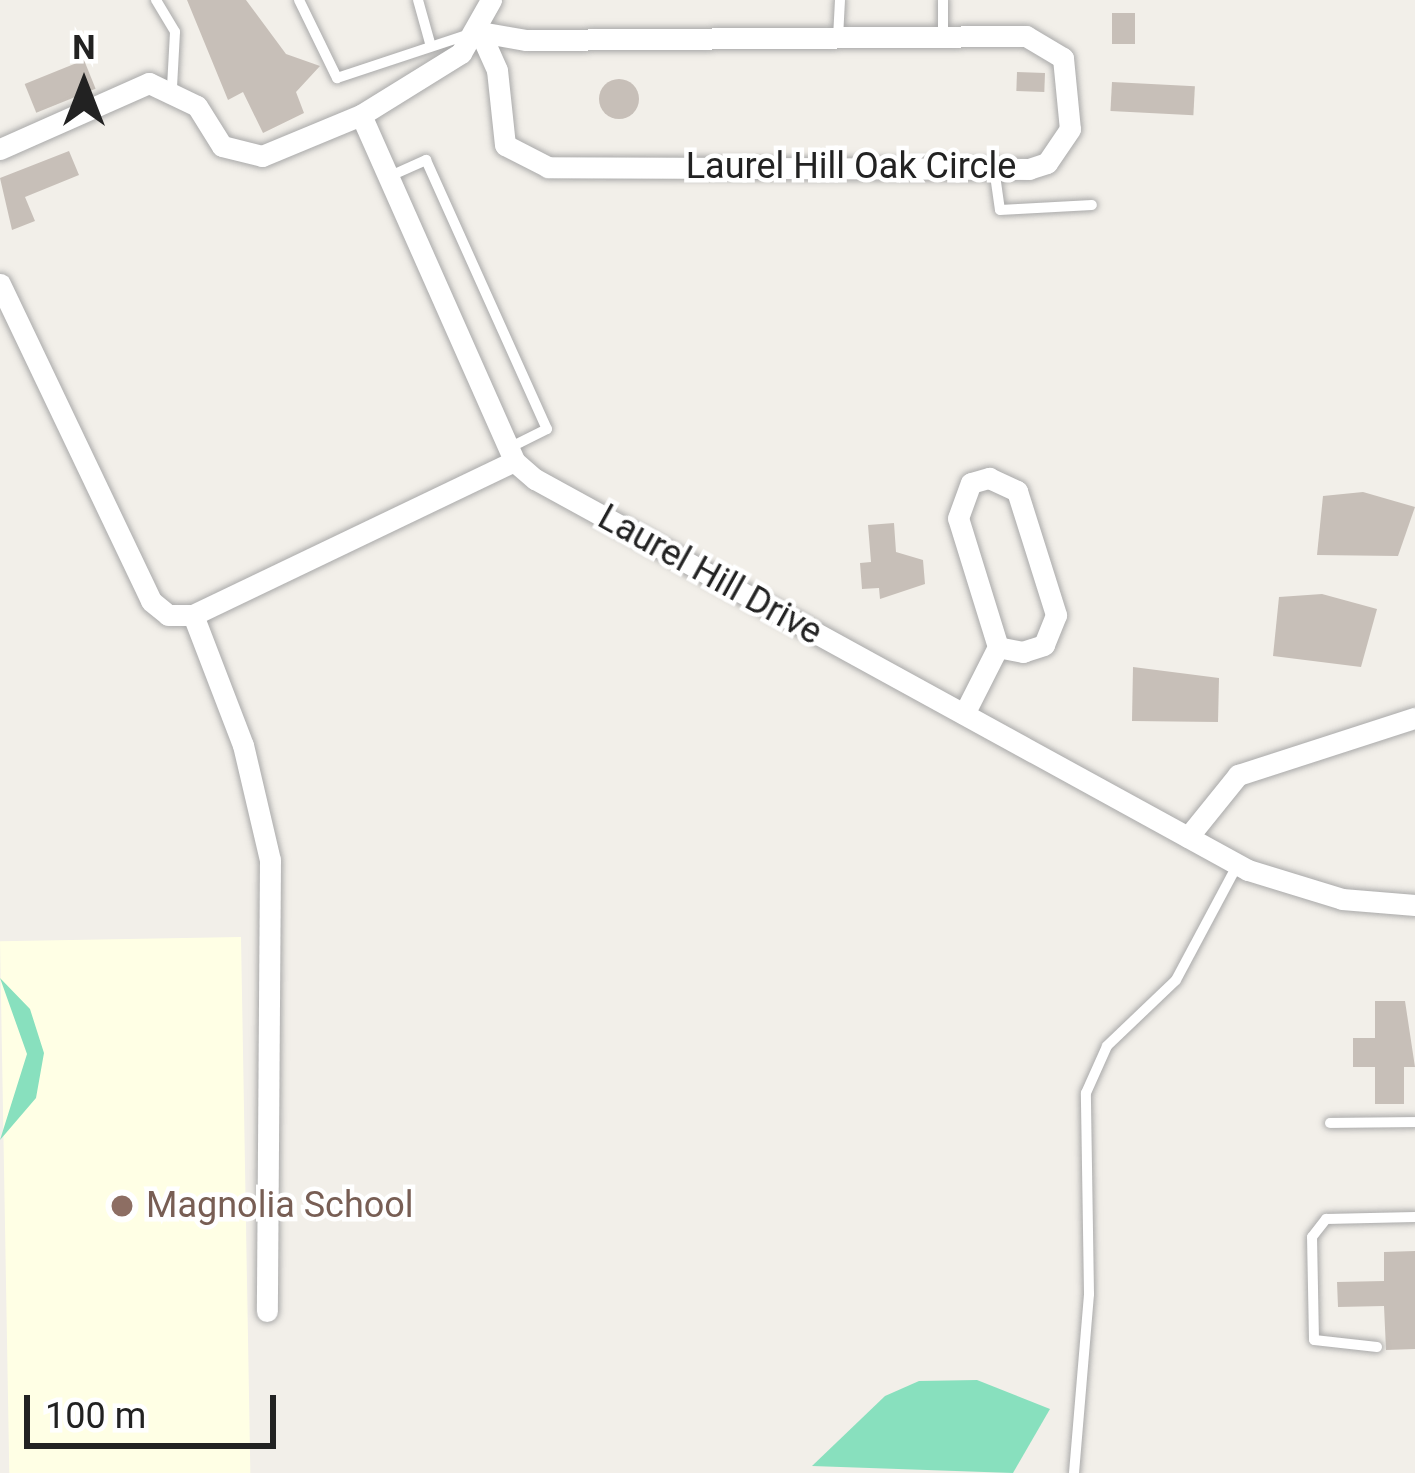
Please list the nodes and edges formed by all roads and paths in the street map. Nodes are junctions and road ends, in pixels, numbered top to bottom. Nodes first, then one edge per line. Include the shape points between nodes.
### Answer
1 (156, 0) edge
2 (299, 0) edge
3 (418, 0) edge
4 (491, 0) edge
5 (840, 0) edge
6 (943, 0) edge
7 (479, 32) junction
8 (943, 37) junction
9 (838, 38) junction
10 (430, 43) junction
11 (172, 87) junction
12 (361, 116) junction
13 (0, 149) edge
14 (994, 168) junction
15 (388, 177) junction
16 (1092, 206) dead end
17 (0, 284) edge
18 (512, 454) junction
19 (193, 615) junction
20 (998, 647) junction
21 (964, 714) junction
22 (1415, 718) edge
23 (1188, 837) junction
24 (1238, 864) junction
25 (1415, 905) edge
26 (1415, 1122) edge
27 (1330, 1124) dead end
28 (1415, 1217) edge
29 (267, 1311) dead end
30 (1377, 1347) dead end
31 (1074, 1473) edge

1 - 11 lane via 175,32
2 - 10 lane via 337,79
3 - 10 lane
4 - 7 street
5 - 9 lane
6 - 8 lane
7 - 9 street, Laurel Hill Oak Circle
7 - 10 lane
7 - 12 street
7 - 14 street, Laurel Hill Oak Circle via 497,70 505,145 548,167
8 - 9 street, Laurel Hill Oak Circle
8 - 14 street, Laurel Hill Oak Circle via 1026,36 1063,58 1064,146 1047,163
11 - 12 street via 240,156
11 - 13 street via 130,87
12 - 15 street
14 - 16 lane via 1000,210
15 - 18 street
15 - 18 lane via 426,160 547,429
17 - 19 street via 152,601
18 - 19 street
18 - 21 street, Laurel Hill Drive
19 - 29 street via 243,745 270,860
20 - 20 street via 1044,645 1056,615 1017,491 989,478 970,484 958,518
20 - 21 street
21 - 23 street, Laurel Hill Drive
22 - 23 street via 1353,747 1238,776
23 - 24 street, Laurel Hill Drive
24 - 25 street, Laurel Hill Drive via 1326,895
24 - 31 lane via 1176,980 1107,1046 1086,1093 1089,1294
26 - 27 lane
28 - 30 lane via 1326,1220 1312,1237 1314,1340

